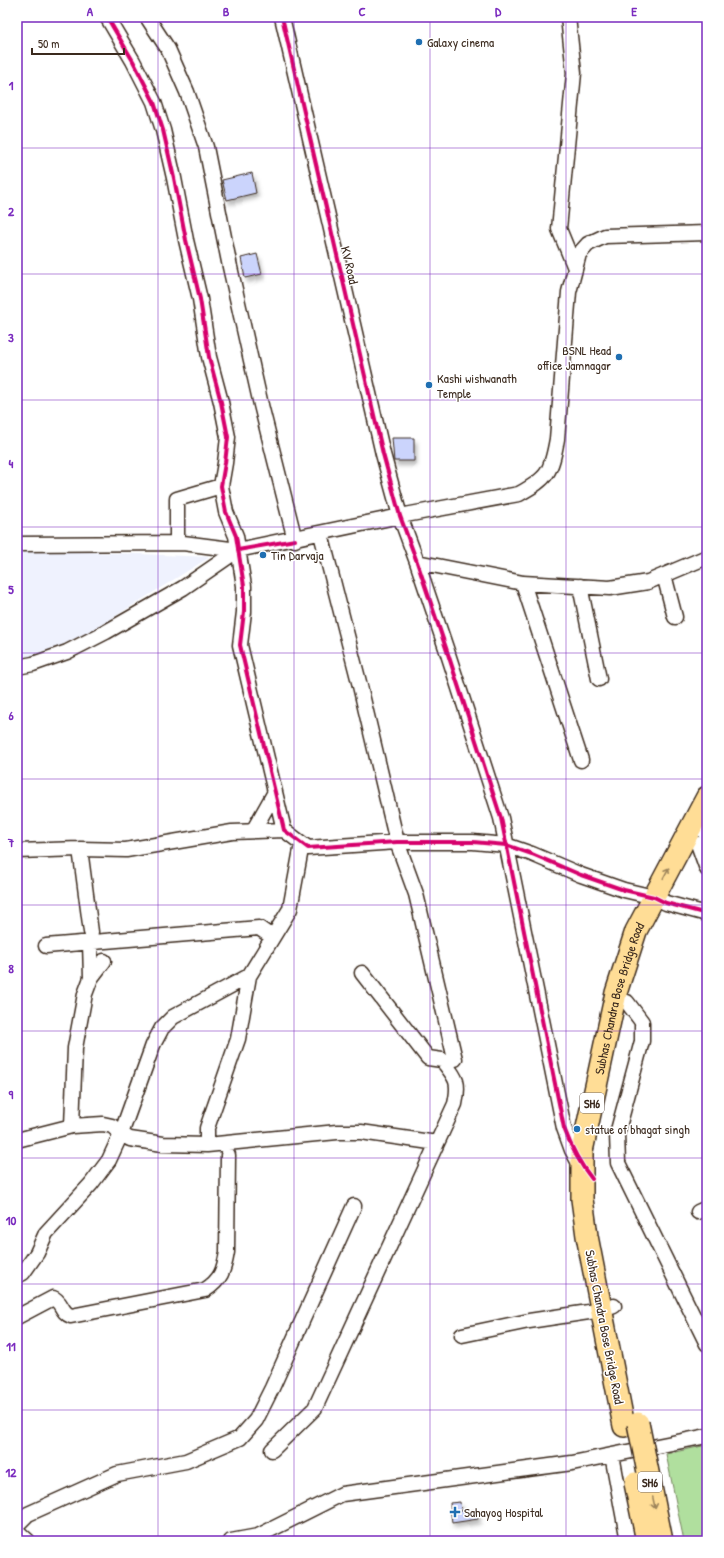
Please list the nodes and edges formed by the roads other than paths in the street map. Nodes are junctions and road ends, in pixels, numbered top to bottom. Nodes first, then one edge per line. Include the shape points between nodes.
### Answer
1 (107, 17) edge
2 (147, 17) edge
3 (282, 17) edge
4 (568, 17) edge
5 (707, 233) edge
6 (575, 268) junction
7 (220, 486) junction
8 (400, 516) junction
9 (321, 534) junction
10 (295, 540) junction
11 (177, 543) junction
12 (17, 544) edge
13 (238, 550) junction
14 (707, 557) edge
15 (417, 562) junction
16 (664, 575) junction
17 (523, 583) junction
18 (580, 586) junction
19 (675, 617) dead end
20 (17, 667) edge
21 (599, 679) dead end
22 (581, 760) dead end
23 (275, 792) junction
24 (707, 797) edge
25 (284, 830) junction
26 (253, 831) junction
27 (704, 834) edge
28 (397, 842) junction
29 (302, 844) junction
30 (506, 845) junction
31 (80, 849) junction
32 (17, 851) edge
33 (707, 869) edge
34 (660, 900) junction
35 (707, 914) edge
36 (91, 937) junction
37 (272, 937) junction
38 (46, 946) dead end
39 (104, 961) dead end
40 (362, 973) dead end
41 (249, 976) junction
42 (91, 978) junction
43 (627, 1002) junction
44 (455, 1059) dead end
45 (72, 1126) junction
46 (121, 1134) junction
47 (17, 1140) edge
48 (437, 1143) junction
49 (207, 1145) junction
50 (228, 1155) dead end
51 (587, 1173) junction
52 (354, 1206) dead end
53 (17, 1276) edge
54 (608, 1308) junction
55 (17, 1317) edge
56 (462, 1335) dead end
57 (707, 1344) edge
58 (631, 1425) junction
59 (707, 1436) edge
60 (272, 1450) dead end
61 (612, 1455) junction
62 (17, 1525) edge
63 (17, 1531) edge
64 (28, 1541) edge
65 (231, 1541) edge
66 (628, 1541) edge
67 (647, 1541) edge
68 (662, 1541) edge

1 - 7 street via 154,102 164,137 228,437
2 - 10 street via 168,49 187,92 206,147 261,405
3 - 8 street, KV Road via 383,454
4 - 6 street via 574,73 559,229
5 - 6 street via 605,236 588,244 579,254
6 - 8 street via 569,292 557,440 548,473 519,494
7 - 11 street via 177,499
7 - 13 street
8 - 9 street
8 - 15 street, KV Road
9 - 10 street
9 - 28 street
10 - 13 street
11 - 12 street
11 - 13 street
13 - 20 street via 184,588 106,632 67,652
13 - 23 street via 244,586 240,645
14 - 16 street
15 - 17 street
15 - 30 street, KV Road via 501,818
16 - 18 street via 648,582 610,588
16 - 19 street
17 - 18 street
17 - 22 street
18 - 21 street
23 - 25 street
23 - 26 street
34 -> 24 main road, Subhas Chandra Bose Bridge Road / SH6
25 - 26 street
25 - 29 street
26 - 31 street via 232,832 126,850
27 - 33 street
27 - 34 main road, Subhas Chandra Bose Bridge Road / SH6
28 - 29 street via 308,848
28 - 30 street via 473,842
28 - 44 street via 416,894
29 - 37 street via 290,908
30 - 34 street via 581,875
30 - 51 street, KV Road via 564,1128 572,1150
31 - 32 street
31 - 36 street
34 - 35 street
34 - 43 main road, Subhas Chandra Bose Bridge Road / SH6
34 - 51 main road, Subhas Chandra Bose Bridge Road / SH6 via 636,931 616,993 588,1120
36 - 37 street via 259,928
36 - 38 street
36 - 42 street
37 - 41 street
39 - 42 street
40 - 48 street via 428,1058 442,1060 456,1078 456,1104
41 - 46 street via 173,1017 162,1028 153,1045
41 - 49 street via 240,1033 207,1128
42 - 45 street via 85,994 75,1048
43 - 51 main road, Subhas Chandra Bose Bridge Road / SH6 via 593,1162
43 - 57 street via 642,1022 642,1041 617,1134 618,1163
45 - 46 street via 108,1124
45 - 47 street
46 - 49 street via 135,1140 163,1144
46 - 53 street via 101,1172 46,1233 30,1264
48 - 49 street via 361,1132 337,1132
48 - 60 street via 316,1408
50 - 55 street via 227,1247 225,1262 218,1280 213,1285 204,1290 73,1316 66,1315 53,1298
51 - 54 main road, Subhas Chandra Bose Bridge Road / SH6 via 582,1199 584,1214
52 - 62 street via 272,1388 256,1420 240,1438 186,1461 117,1474 28,1514
54 - 56 street
54 - 58 main road, Subhas Chandra Bose Bridge Road / SH6
58 - 67 main road, SH6, bridge
58 -> 68 main road, SH6, bridge
59 - 61 street
61 - 65 street via 564,1464 342,1494 258,1536
61 - 66 street
63 - 64 street

